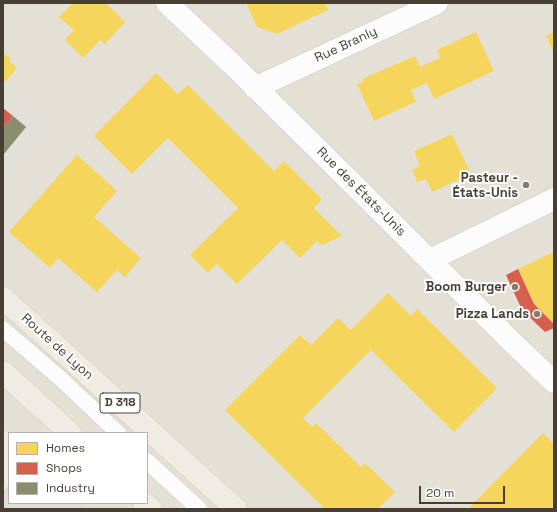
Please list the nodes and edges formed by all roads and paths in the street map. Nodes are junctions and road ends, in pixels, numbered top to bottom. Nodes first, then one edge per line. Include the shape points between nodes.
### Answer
1 (167, 3) edge
2 (437, 3) edge
3 (255, 88) junction
4 (554, 199) edge
5 (430, 260) junction
6 (3, 298) edge
7 (3, 329) edge
8 (3, 372) edge
9 (554, 382) edge
10 (69, 432) edge
11 (117, 432) edge
12 (148, 462) edge
13 (198, 509) edge
14 (236, 509) edge

1 - 3 street, Rue des États-Unis
2 - 3 street, Rue Branly
3 - 5 street, Rue des États-Unis
4 - 5 street
5 - 9 street, Rue des États-Unis
6 - 14 main road, Route de Lyon / D 318
7 - 11 lane
8 - 10 main road
12 - 13 lane

